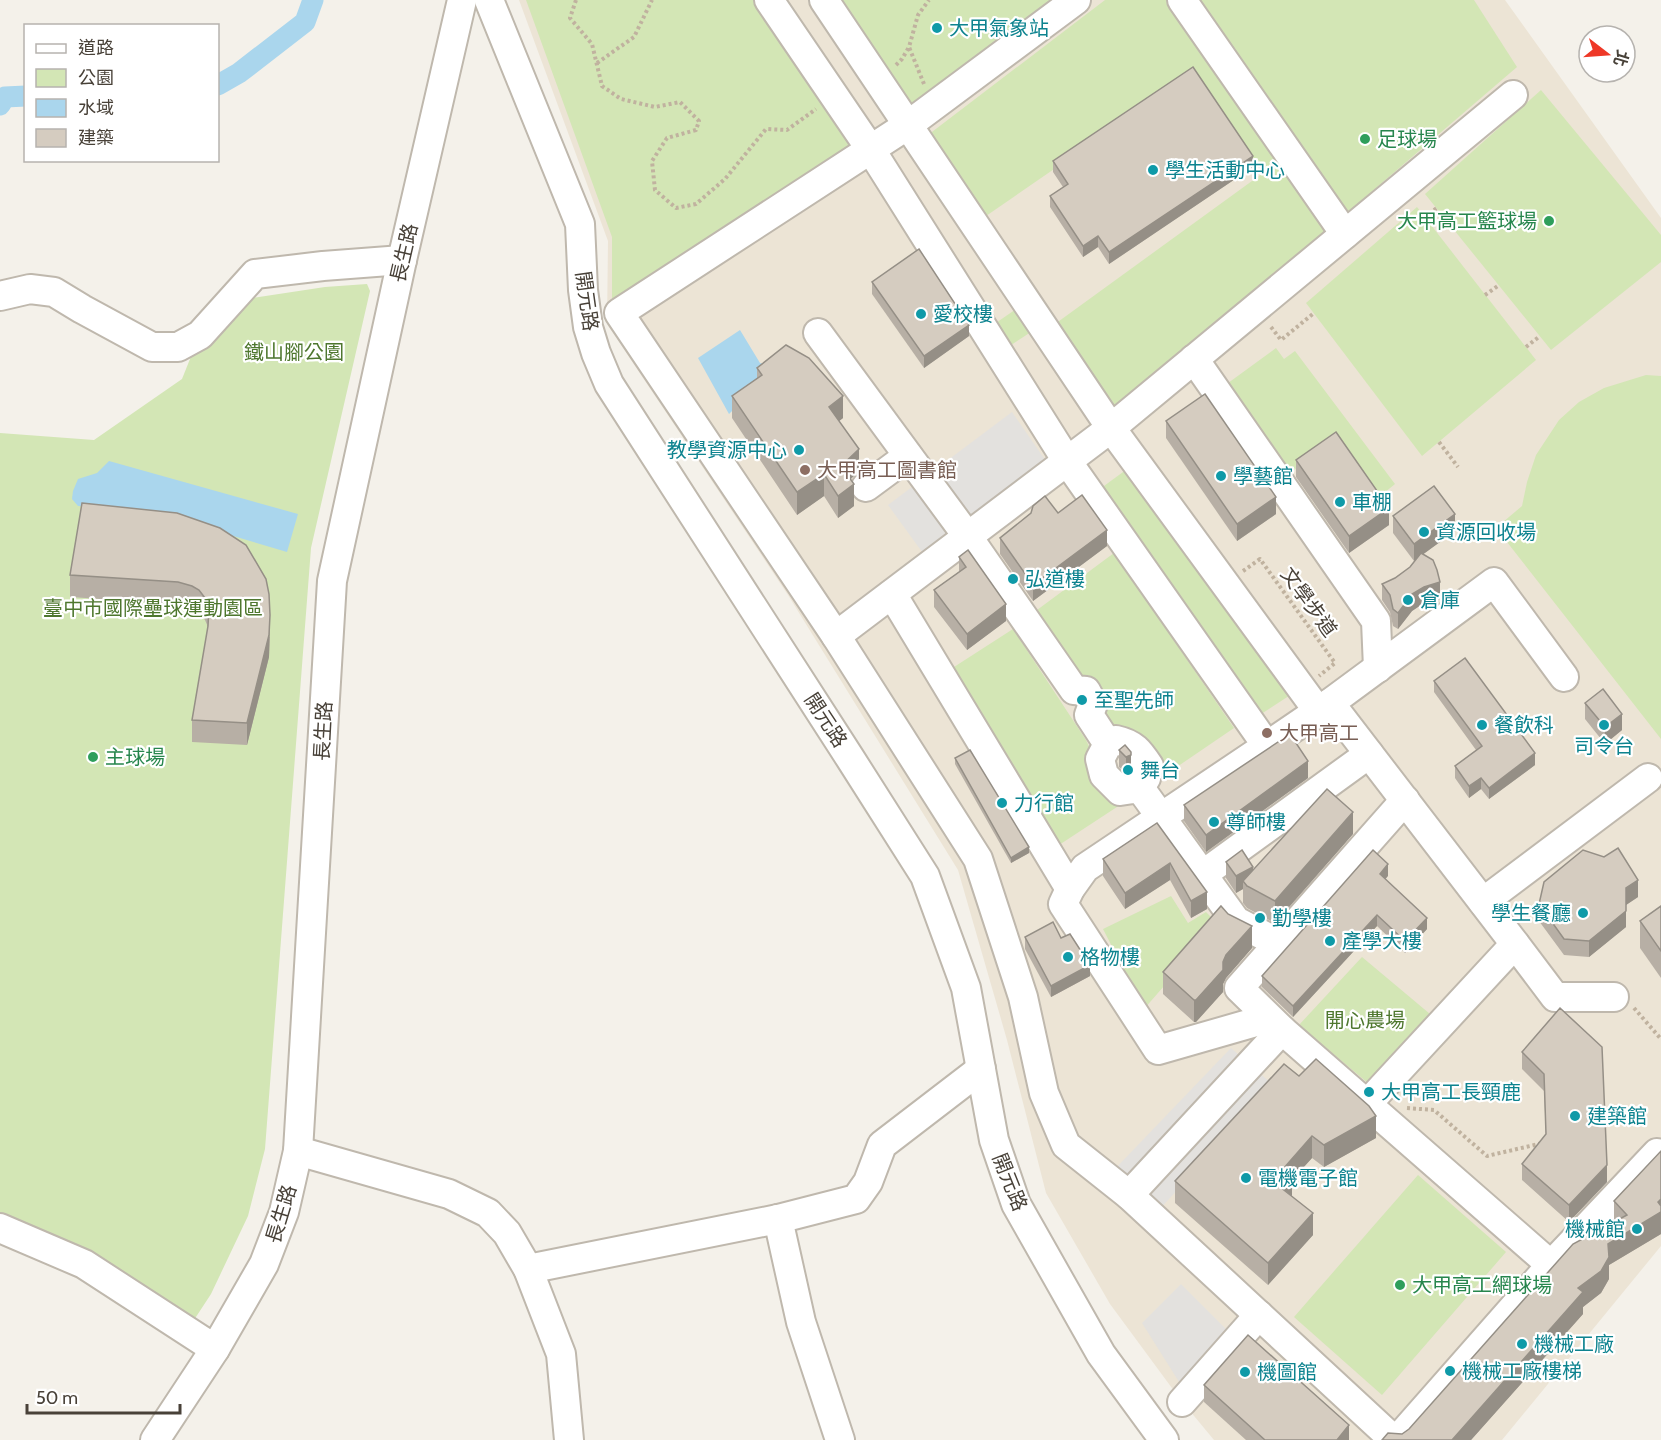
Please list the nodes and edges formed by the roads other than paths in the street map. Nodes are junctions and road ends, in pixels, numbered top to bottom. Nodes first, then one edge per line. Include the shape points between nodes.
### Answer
1 (462, 0) edge
2 (489, 0) edge
3 (769, 0) edge
4 (824, 0) edge
5 (1076, 0) edge
6 (1182, 0) edge
7 (1513, 95) dead end
8 (908, 125) junction
9 (871, 150) junction
10 (1345, 234) junction
11 (402, 260) junction
12 (0, 296) edge
13 (818, 333) dead end
14 (1194, 359) junction
15 (1111, 428) junction
16 (908, 456) junction
17 (1067, 461) junction
18 (866, 487) dead end
19 (968, 537) junction
20 (892, 594) junction
21 (836, 636) junction
22 (1378, 668) junction
23 (1564, 677) dead end
24 (1317, 701) junction
25 (1267, 746) junction
26 (1369, 754) junction
27 (1648, 778) dead end
28 (1405, 800) junction
29 (1161, 816) junction
30 (1202, 875) junction
31 (1070, 888) junction
32 (1483, 902) junction
33 (1278, 943) junction
34 (1515, 944) junction
35 (1614, 997) road end
36 (1282, 1030) junction
37 (981, 1069) junction
38 (1367, 1104) junction
39 (298, 1150) junction
40 (1657, 1153) edge
41 (1129, 1195) junction
42 (778, 1219) junction
43 (0, 1228) edge
44 (1551, 1265) junction
45 (528, 1269) junction
46 (1259, 1315) junction
47 (215, 1349) junction
48 (1182, 1402) dead end
49 (155, 1440) edge
50 (569, 1440) edge
51 (840, 1440) edge
52 (1164, 1440) edge
53 (1395, 1440) edge

1 - 11 street, 長生路
2 - 37 street, 開元路 via 580,224 588,327 609,384 925,876 966,988
3 - 9 street
4 - 8 street
5 - 8 street
6 - 10 street
7 - 10 street
8 - 9 street
8 - 15 street
9 - 17 street
9 - 21 street via 619,313
10 - 14 street
11 - 12 street via 255,274 200,335 178,347 152,347 54,292 30,289
11 - 39 street, 長生路 via 333,580
13 - 16 street
14 - 15 street
14 - 22 street via 1376,621
15 - 17 street
15 - 24 street
16 - 18 street
16 - 19 street
17 - 19 street
17 - 25 street
19 - 20 street
19 - 29 street via 1074,690 1086,691 1093,704 1089,715 1108,744 1100,759 1104,775 1120,791 1140,788
20 - 21 street
20 - 31 street
21 - 41 street via 978,859 1023,997 1044,1093 1066,1145
22 - 23 street via 1494,582
22 - 24 street
24 - 25 street
24 - 26 street
25 - 29 street
26 - 28 street
26 - 30 street
27 - 32 street
28 - 32 street
28 - 33 street
29 - 30 street
29 - 31 street via 1085,868
30 - 33 street via 1236,921
31 - 36 street via 1063,904 1158,1050 1266,1019
32 - 34 street
33 - 36 street via 1239,988
34 - 35 street via 1555,997
34 - 38 street
36 - 38 street
36 - 41 street
37 - 42 street via 882,1145 868,1182 856,1199
37 - 52 street, 開元路 via 994,1140 1016,1204 1101,1354
38 - 44 street
39 - 45 street via 449,1194 488,1213 507,1233
39 - 47 street, 長生路 via 284,1212 264,1264
40 - 44 street
41 - 46 street
42 - 45 street
42 - 51 street via 801,1322
43 - 47 street via 84,1264
44 - 53 street
45 - 50 street via 561,1354
46 - 48 street
46 - 53 street
47 - 49 street, 長生路

